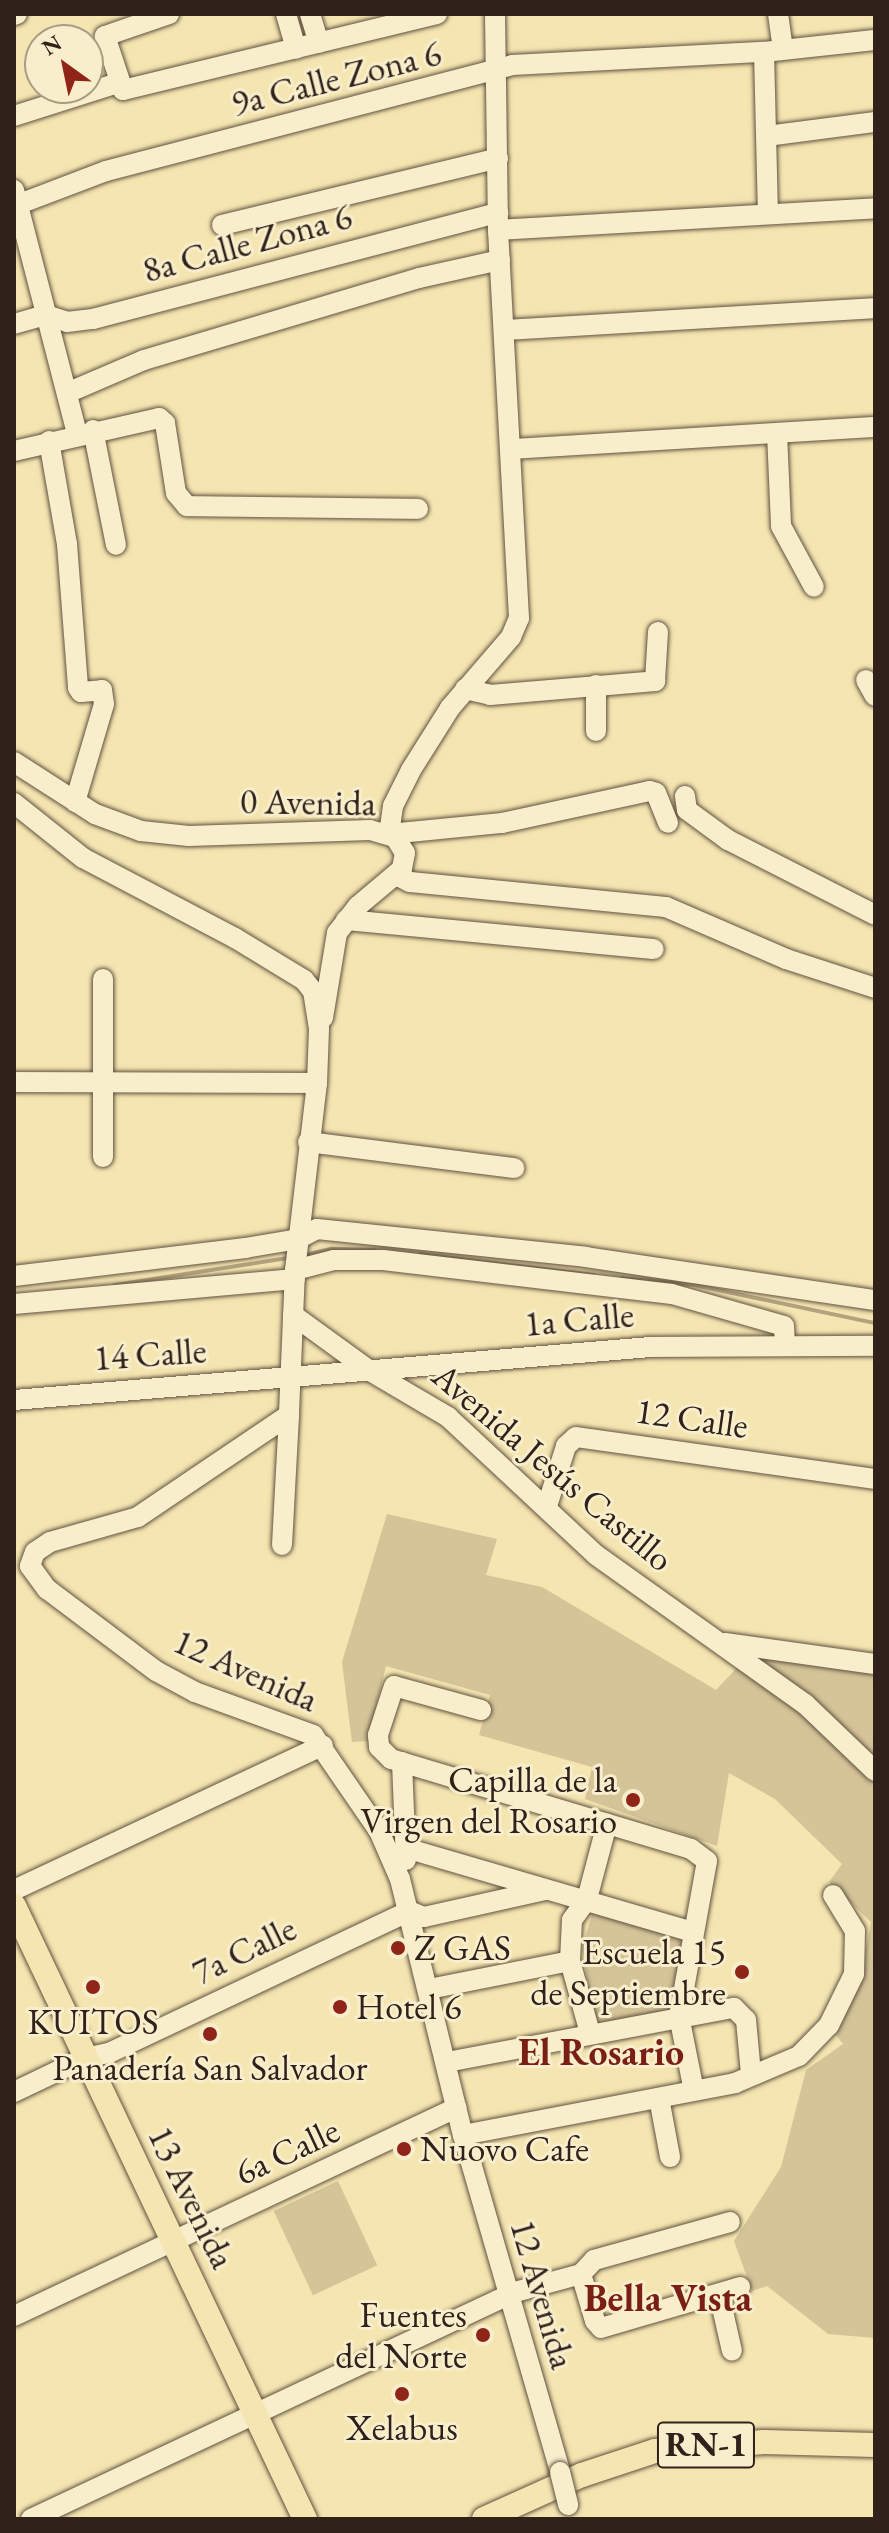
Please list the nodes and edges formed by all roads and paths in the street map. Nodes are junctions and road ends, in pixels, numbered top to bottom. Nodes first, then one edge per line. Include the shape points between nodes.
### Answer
1 (169, 14) edge
2 (286, 14) edge
3 (310, 14) edge
4 (437, 14) edge
5 (495, 14) edge
6 (778, 14) edge
7 (874, 40) edge
8 (319, 43) junction
9 (296, 49) junction
10 (773, 51) junction
11 (497, 72) junction
12 (121, 87) junction
13 (14, 116) edge
14 (875, 122) edge
15 (767, 136) junction
16 (498, 158) junction
17 (15, 200) edge
18 (875, 208) edge
19 (768, 214) junction
20 (498, 221) junction
21 (222, 225) dead end
22 (500, 260) junction
23 (875, 308) edge
24 (46, 315) junction
25 (14, 324) edge
26 (507, 330) junction
27 (67, 393) junction
28 (875, 427) edge
29 (85, 431) junction
30 (777, 433) junction
31 (49, 441) junction
32 (512, 449) junction
33 (14, 451) edge
34 (418, 509) dead end
35 (116, 545) dead end
36 (814, 587) dead end
37 (658, 632) dead end
38 (596, 685) junction
39 (465, 689) junction
40 (596, 731) dead end
41 (14, 762) edge
42 (685, 796) dead end
43 (75, 802) junction
44 (14, 803) edge
45 (668, 823) dead end
46 (389, 834) junction
47 (398, 876) junction
48 (875, 915) edge
49 (346, 920) junction
50 (654, 949) dead end
51 (103, 979) dead end
52 (875, 988) edge
53 (319, 1029) junction
54 (14, 1082) edge
55 (103, 1083) junction
56 (317, 1083) junction
57 (308, 1142) junction
58 (103, 1157) dead end
59 (514, 1168) dead end
60 (298, 1241) junction
61 (295, 1272) junction
62 (14, 1276) edge
63 (875, 1300) edge
64 (14, 1304) edge
65 (293, 1315) junction
66 (785, 1343) junction
67 (875, 1346) edge
68 (370, 1371) junction
69 (291, 1377) junction
70 (14, 1400) edge
71 (289, 1415) junction
72 (875, 1479) edge
73 (547, 1506) junction
74 (282, 1545) dead end
75 (22, 1560) edge
76 (721, 1642) junction
77 (875, 1664) edge
78 (481, 1710) dead end
79 (318, 1740) junction
80 (402, 1762) junction
81 (875, 1771) edge
82 (607, 1824) junction
83 (409, 1849) junction
84 (14, 1879) edge
85 (400, 1879) junction
86 (14, 1890) edge
87 (547, 1890) junction
88 (833, 1895) dead end
89 (587, 1899) junction
90 (14, 1906) edge
91 (409, 1911) junction
92 (693, 1932) junction
93 (14, 1934) edge
94 (570, 1961) junction
95 (429, 1989) junction
96 (679, 2016) junction
97 (590, 2033) junction
98 (447, 2062) junction
99 (88, 2064) junction
100 (751, 2074) junction
101 (694, 2091) junction
102 (14, 2092) edge
103 (659, 2098) junction
104 (456, 2104) junction
105 (14, 2106) edge
106 (463, 2135) junction
107 (670, 2157) dead end
108 (730, 2222) dead end
109 (166, 2241) junction
110 (581, 2274) junction
111 (740, 2287) dead end
112 (719, 2294) junction
113 (507, 2296) junction
114 (14, 2309) edge
115 (14, 2316) edge
116 (732, 2351) dead end
117 (256, 2418) junction
118 (875, 2445) edge
119 (875, 2457) edge
120 (558, 2504) edge
121 (31, 2519) edge
122 (54, 2519) edge
123 (291, 2519) edge
124 (305, 2519) edge
125 (484, 2519) edge
126 (512, 2519) edge

1 - 12 street via 105,36
2 - 9 street
3 - 8 street
4 - 8 street
5 - 11 street
6 - 10 street
7 - 10 street, 9a Calle Zona 6
8 - 9 street
9 - 12 street
10 - 11 street, 9a Calle Zona 6 via 512,65
10 - 15 street
11 - 16 street
11 - 17 street, 9a Calle Zona 6 via 106,171
12 - 13 street
14 - 15 street
15 - 19 street
16 - 20 street
16 - 21 street
17 - 24 street
18 - 19 street, 8a Calle Zona 6
19 - 20 street, 8a Calle Zona 6
20 - 22 street
20 - 24 street, 8a Calle Zona 6 via 93,319 67,322
22 - 26 street
22 - 27 street via 419,278 144,360
23 - 26 street
24 - 25 street, 8a Calle Zona 6
24 - 27 street
26 - 32 street
27 - 29 street
28 - 30 street
29 - 31 street
29 - 34 street via 162,419 180,502
29 - 35 street
30 - 32 street
30 - 36 street via 781,526
31 - 33 street
31 - 43 street via 67,544 79,691 102,690 104,704
32 - 39 street via 517,629
37 - 38 street via 655,681
38 - 39 street via 490,695
38 - 40 street
39 - 46 street via 402,785 389,816
41 - 43 street, 0 Avenida
42 - 48 street via 687,810 728,840
43 - 46 street, 0 Avenida via 120,826 169,835
44 - 53 street via 95,865 175,904 304,980 313,991
45 - 46 street via 656,793 650,791 502,823
46 - 47 street, 0 Avenida via 405,853
47 - 49 street
47 - 52 street via 447,887 666,907 786,959
49 - 50 street
49 - 53 street via 334,942
51 - 55 street
53 - 56 street
54 - 55 street
55 - 56 street
55 - 58 street
56 - 57 street
57 - 59 street
57 - 60 street
60 - 61 street
60 - 62 street
60 - 63 street via 317,1229 409,1237
61 - 64 street
61 - 65 street
61 - 66 street via 334,1260 383,1260 672,1294 784,1326
65 - 68 street, Avenida Jesús Castillo
65 - 69 street
66 - 67 street, 1a Calle
66 - 68 street, 1a Calle via 651,1347
68 - 69 street, 1a Calle
68 - 73 street, Avenida Jesús Castillo via 448,1417
69 - 70 street, 14 Calle
69 - 71 street
71 - 74 street
71 - 75 street, 12 Avenida via 138,1517 50,1542
72 - 73 street, 12 Calle via 576,1437 566,1446
73 - 76 street, Avenida Jesús Castillo via 609,1565
75 - 79 street, 12 Avenida via 47,1589 156,1671 195,1692
76 - 77 street
76 - 81 street, Avenida Jesús Castillo via 805,1704
78 - 80 street via 394,1686 381,1722 379,1747
79 - 84 street
79 - 85 street, 12 Avenida via 379,1831
79 - 86 street
80 - 82 street
80 - 83 street
82 - 89 street
82 - 92 street via 697,1851 707,1861
83 - 85 street
83 - 87 street
85 - 91 street, 12 Avenida
87 - 89 street
87 - 91 street via 424,1917
88 - 100 street via 855,1931 858,1953 844,1997 810,2047
89 - 92 street
89 - 94 street via 572,1920
90 - 99 main road, 13 Avenida
91 - 95 street, 12 Avenida
91 - 99 street, 7a Calle
92 - 96 street
93 - 99 main road, 13 Avenida
94 - 95 street
94 - 97 street
95 - 98 street, 12 Avenida
96 - 97 street
96 - 100 street via 741,2011 754,2063
96 - 101 street
97 - 98 street
98 - 104 street, 12 Avenida
99 - 102 street, 7a Calle
99 - 105 street, 7a Calle
99 - 109 main road, 13 Avenida
100 - 101 street via 735,2083
101 - 103 street
103 - 106 street
103 - 107 street
104 - 106 street, 12 Avenida
104 - 109 street, 6a Calle
106 - 113 street, 12 Avenida
108 - 110 street via 594,2260
109 - 114 street, 6a Calle
109 - 115 street, 6a Calle
109 - 117 main road, 13 Avenida
110 - 112 street via 601,2328
110 - 113 street
111 - 112 street
112 - 116 street
113 - 117 street
113 - 120 street, 12 Avenida, bridge via 560,2472
117 - 121 street
117 - 122 street
117 - 123 main road, 13 Avenida
117 - 124 main road, 13 Avenida
118 - 120 main road, RN-1 via 682,2447 628,2458
119 - 120 main road, RN-1 via 742,2454 679,2459 618,2474
120 - 125 main road, RN-1
120 - 126 main road, RN-1

